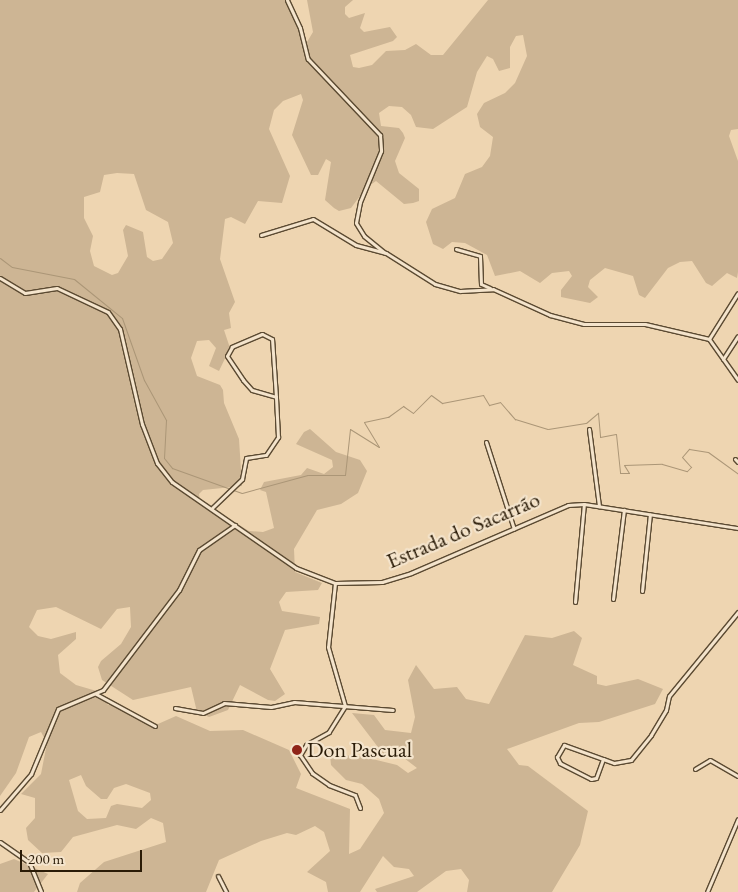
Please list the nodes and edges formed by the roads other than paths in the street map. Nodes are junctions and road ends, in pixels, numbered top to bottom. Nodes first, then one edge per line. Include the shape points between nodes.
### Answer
1 (287, 0) edge
2 (262, 234) dead end
3 (456, 249) dead end
4 (386, 253) junction
5 (0, 278) edge
6 (493, 289) junction
7 (738, 293) edge
8 (738, 336) edge
9 (709, 339) junction
10 (723, 359) junction
11 (738, 380) edge
12 (276, 397) junction
13 (589, 429) dead end
14 (486, 442) dead end
15 (584, 504) junction
16 (599, 506) junction
17 (212, 508) junction
18 (624, 510) junction
19 (650, 514) junction
20 (235, 524) junction
21 (738, 528) edge
22 (514, 529) junction
23 (335, 583) junction
24 (642, 591) dead end
25 (613, 599) dead end
26 (575, 602) dead end
27 (738, 612) edge
28 (96, 694) junction
29 (345, 706) junction
30 (175, 708) dead end
31 (393, 710) dead end
32 (155, 726) dead end
33 (603, 759) junction
34 (695, 769) dead end
35 (738, 776) edge
36 (360, 808) dead end
37 (0, 810) edge
38 (738, 819) edge
39 (0, 842) edge
40 (218, 876) dead end
41 (41, 892) edge
42 (226, 892) edge
43 (707, 892) edge

1 - 4 street via 300,28 308,59 380,135 382,151 360,202 356,223 364,236
2 - 4 street via 308,218 356,245
3 - 6 street via 480,256 481,284
4 - 6 street via 435,284 460,291
5 - 17 street, Estrada do Sacarrão via 25,293 57,288 108,312 120,329 142,424 157,463 172,482
6 - 9 street via 576,323 645,324
7 - 9 street
8 - 10 street
9 - 10 street
10 - 11 street
12 - 12 street via 272,339 262,334 232,347 227,356 243,380 252,390
12 - 17 street via 278,437 274,449 259,458 246,458 242,479
13 - 16 street
14 - 22 street
15 - 16 street, Estrada do Sacarrão
15 - 22 street, Estrada do Sacarrão via 555,509
15 - 26 street
16 - 18 street, Estrada do Sacarrão
17 - 20 street, Estrada do Sacarrão
18 - 19 street, Estrada do Sacarrão
18 - 25 street
19 - 21 street, Estrada do Sacarrão
19 - 24 street
20 - 23 street, Estrada do Sacarrão via 296,568
20 - 28 street via 199,550 178,590
22 - 23 street, Estrada do Sacarrão via 404,575 374,583
23 - 29 street via 328,647
27 - 33 street via 669,696 656,727 631,760 622,763
28 - 32 street
28 - 37 street via 58,709 31,774
29 - 30 street via 224,703 203,713
29 - 31 street
29 - 36 street via 329,732 306,745 300,755 312,773 329,785 356,795
33 - 33 street via 564,745 557,760 591,780 596,778
34 - 35 street via 710,760
38 - 43 street
39 - 41 street via 30,862
40 - 42 street

